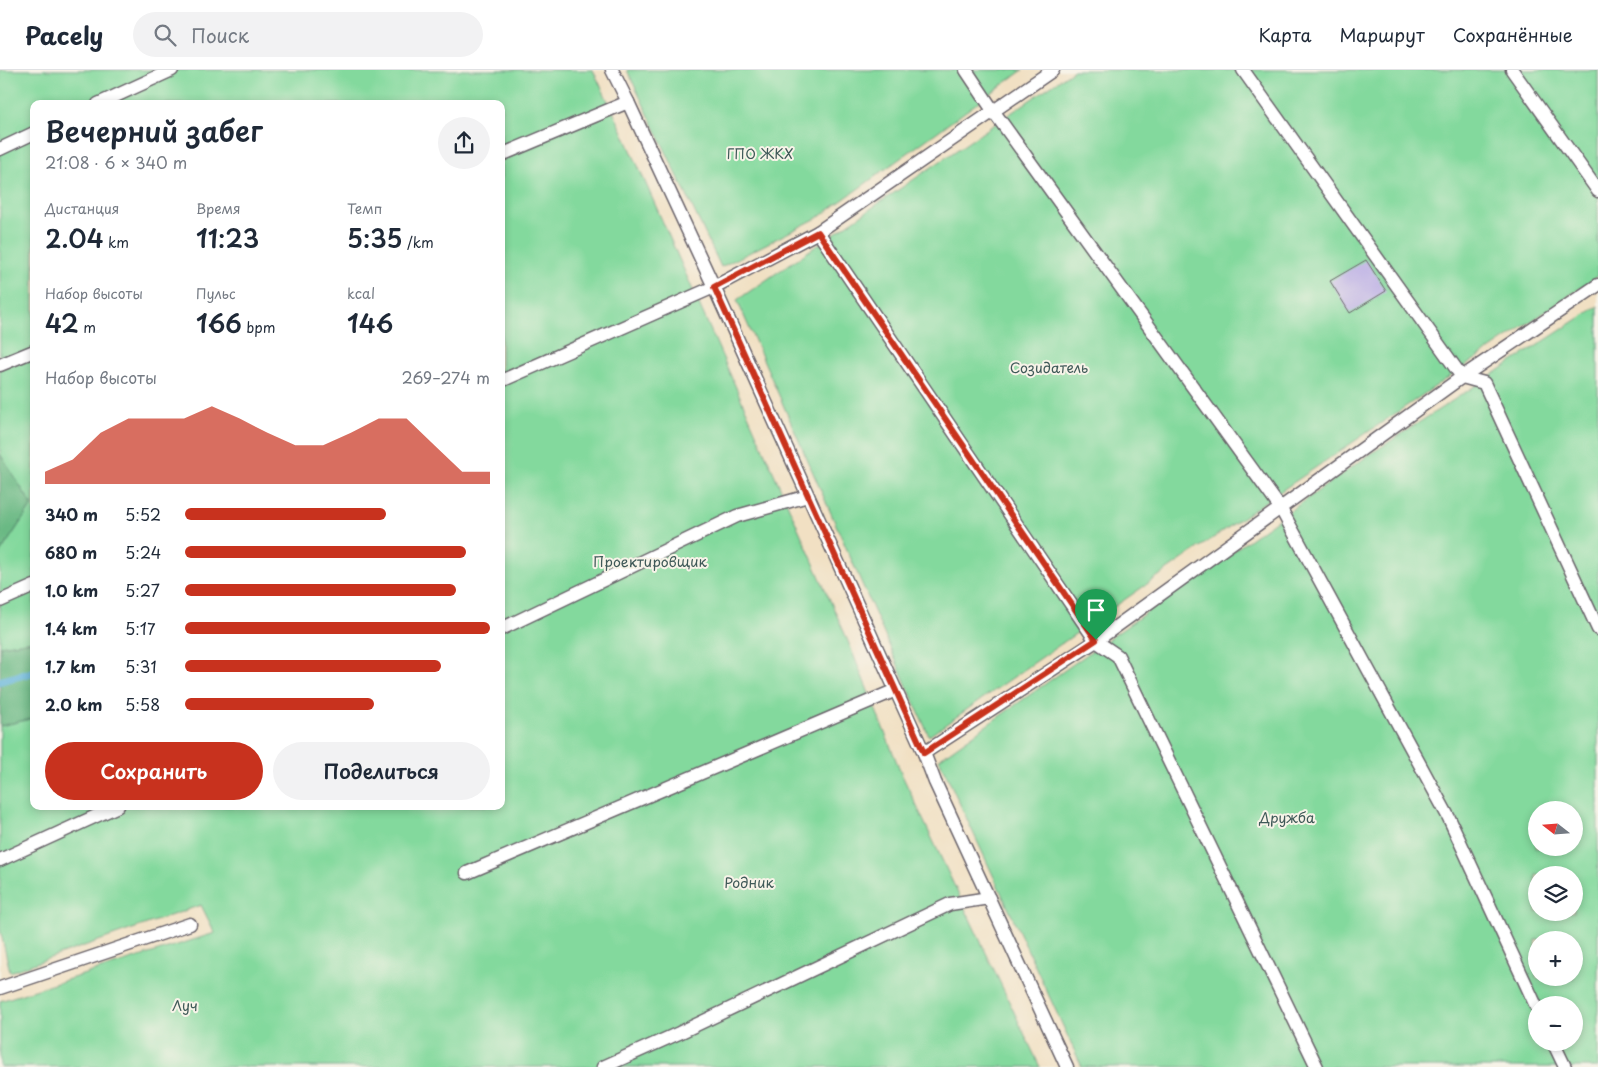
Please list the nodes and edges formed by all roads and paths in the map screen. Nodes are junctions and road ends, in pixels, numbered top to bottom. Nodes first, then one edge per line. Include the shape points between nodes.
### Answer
1 (172, 70) edge
2 (612, 70) edge
3 (966, 70) edge
4 (1053, 70) edge
5 (1243, 70) edge
6 (1512, 70) edge
7 (107, 100) edge
8 (628, 102) junction
9 (994, 112) junction
10 (30, 135) edge
11 (0, 149) edge
12 (505, 153) edge
13 (1598, 191) edge
14 (818, 232) junction
15 (1598, 286) edge
16 (714, 287) junction
17 (30, 353) edge
18 (0, 366) edge
19 (1462, 377) junction
20 (505, 379) edge
21 (808, 496) junction
22 (1281, 509) junction
23 (30, 588) edge
24 (0, 601) edge
25 (505, 627) edge
26 (1598, 629) edge
27 (1096, 640) junction
28 (896, 690) junction
29 (924, 753) junction
30 (109, 810) edge
31 (0, 860) edge
32 (467, 873) dead end
33 (989, 898) junction
34 (190, 924) dead end
35 (0, 988) edge
36 (1531, 996) edge
37 (1557, 1051) edge
38 (602, 1067) edge
39 (1067, 1067) edge
40 (1317, 1067) edge
41 (1565, 1067) edge

1 - 7 lane
2 - 8 lane
3 - 9 lane
4 - 9 lane
5 - 19 lane
6 - 13 lane
8 - 12 lane
8 - 16 lane
9 - 14 lane
9 - 22 lane
10 - 11 lane
14 - 16 lane
14 - 27 lane
15 - 19 lane
16 - 20 lane
16 - 21 lane
17 - 18 lane
19 - 22 lane
19 - 26 lane via 1484,382
21 - 25 lane via 738,516
21 - 28 lane
22 - 27 lane
22 - 36 lane via 1449,818
23 - 24 lane
27 - 29 lane
27 - 40 lane via 1118,656
28 - 29 lane
28 - 32 lane
29 - 33 lane
30 - 31 lane
33 - 38 lane via 950,904
33 - 39 lane
34 - 35 lane
37 - 41 lane

